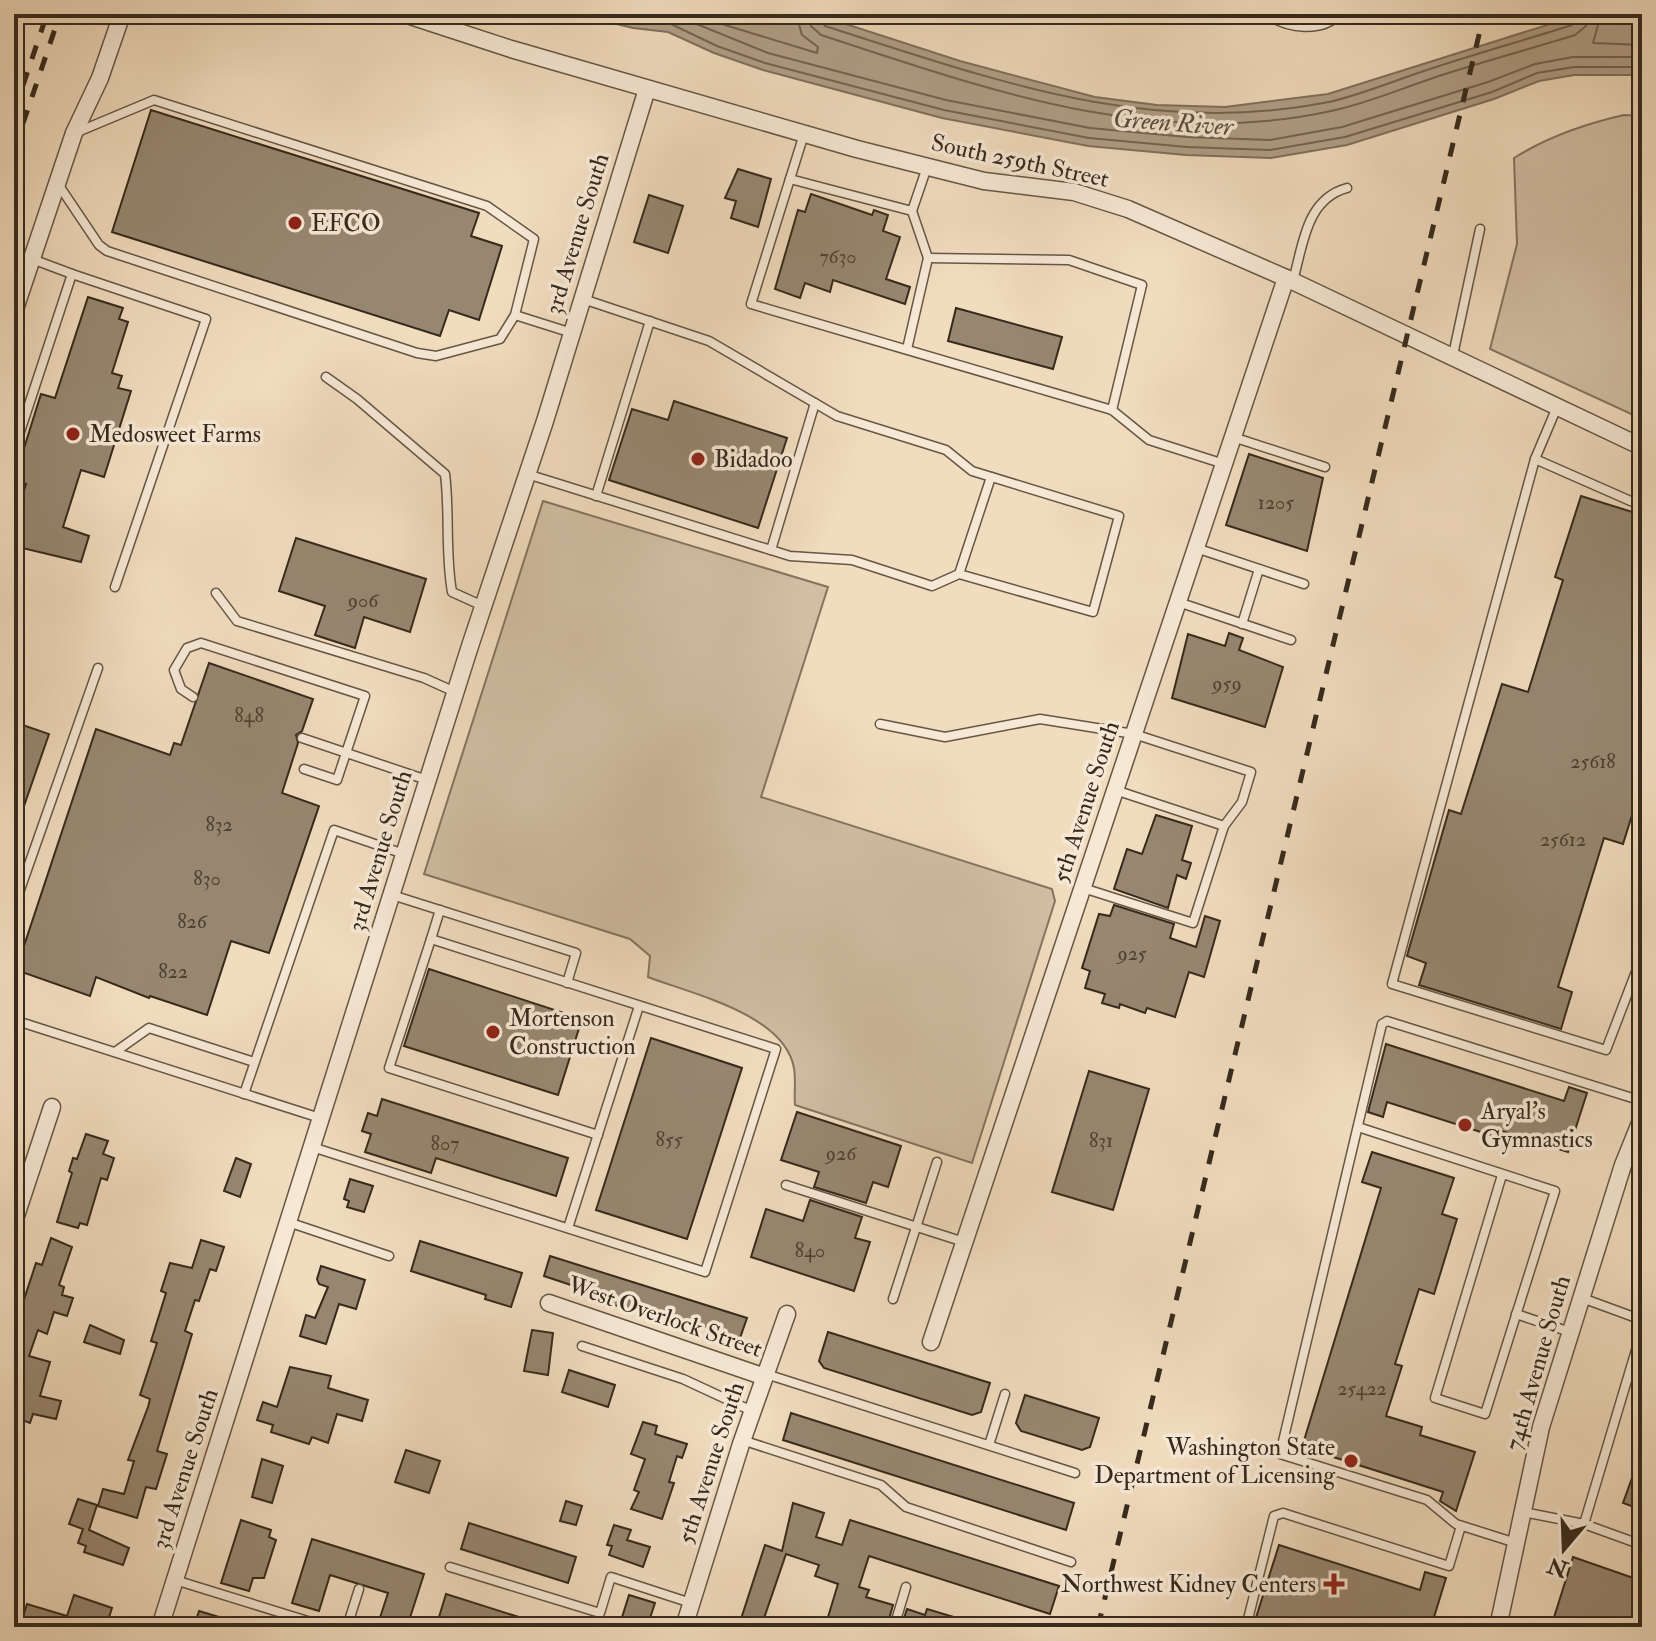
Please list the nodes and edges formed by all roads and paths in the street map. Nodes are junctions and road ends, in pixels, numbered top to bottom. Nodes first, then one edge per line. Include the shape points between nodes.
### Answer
1 (122, 14) edge
2 (404, 14) edge
3 (1268, 14) edge
4 (1339, 14) edge
5 (647, 89) junction
6 (74, 133) junction
7 (804, 134) junction
8 (927, 167) junction
9 (790, 179) junction
10 (57, 183) junction
11 (1347, 188) dead end
12 (912, 211) junction
13 (1480, 229) dead end
14 (928, 258) junction
15 (32, 259) junction
16 (72, 274) junction
17 (1289, 279) junction
18 (582, 299) junction
19 (14, 312) edge
20 (515, 315) junction
21 (650, 321) junction
22 (572, 333) junction
23 (907, 349) junction
24 (1453, 355) junction
25 (326, 377) dead end
26 (815, 403) junction
27 (1557, 407) junction
28 (1112, 410) junction
29 (1233, 437) junction
30 (1642, 447) edge
31 (14, 450) edge
32 (1535, 459) junction
33 (1224, 464) junction
34 (1325, 467) dead end
35 (527, 474) junction
36 (991, 477) junction
37 (596, 496) junction
38 (1642, 506) edge
39 (1196, 548) junction
40 (771, 550) junction
41 (1259, 569) junction
42 (959, 574) junction
43 (1304, 584) dead end
44 (115, 587) dead end
45 (216, 593) dead end
46 (1178, 602) junction
47 (483, 606) junction
48 (1242, 624) junction
49 (1291, 640) dead end
50 (98, 668) dead end
51 (455, 692) junction
52 (193, 697) dead end
53 (880, 724) dead end
54 (1134, 734) junction
55 (302, 738) dead end
56 (346, 753) junction
57 (304, 769) dead end
58 (427, 780) junction
59 (1115, 790) junction
60 (1224, 826) junction
61 (404, 854) junction
62 (1083, 888) junction
63 (16, 894) edge
64 (392, 895) junction
65 (14, 907) edge
66 (440, 910) junction
67 (431, 939) junction
68 (1642, 956) edge
69 (567, 983) junction
70 (639, 1006) junction
71 (14, 1020) edge
72 (115, 1052) junction
73 (254, 1062) junction
74 (244, 1094) junction
75 (1642, 1101) edge
76 (52, 1107) dead end
77 (1642, 1118) edge
78 (321, 1119) junction
79 (1358, 1127) junction
80 (598, 1135) junction
81 (312, 1147) junction
82 (937, 1162) dead end
83 (1502, 1175) junction
84 (786, 1185) dead end
85 (14, 1222) edge
86 (288, 1222) junction
87 (916, 1227) junction
88 (568, 1228) junction
89 (965, 1243) junction
90 (389, 1256) dead end
91 (1642, 1296) edge
92 (1582, 1298) junction
93 (893, 1299) dead end
94 (549, 1303) dead end
95 (787, 1314) dead end
96 (1516, 1314) junction
97 (1638, 1318) edge
98 (1642, 1330) edge
99 (1571, 1332) junction
100 (931, 1342) dead end
101 (582, 1346) dead end
102 (766, 1375) junction
103 (1005, 1394) dead end
104 (752, 1411) junction
105 (742, 1440) junction
106 (989, 1445) junction
107 (1075, 1473) dead end
108 (1523, 1512) junction
109 (1584, 1524) junction
110 (1461, 1526) junction
111 (1516, 1543) junction
112 (1642, 1545) edge
113 (1071, 1562) dead end
114 (450, 1567) dead end
115 (175, 1580) junction
116 (906, 1587) dead end
117 (359, 1589) dead end
118 (691, 1603) junction
119 (160, 1627) edge
120 (327, 1627) edge
121 (347, 1627) edge
122 (684, 1627) edge
123 (894, 1627) edge
124 (1246, 1627) edge
125 (1498, 1627) edge

1 - 6 street
2 - 5 street, South 259th Street
3 - 4 lane via 1304,28
5 - 7 street, South 259th Street
5 - 18 street, 3rd Avenue South
6 - 10 street
6 - 20 lane via 154,100 487,206 534,239
7 - 8 street, South 259th Street
7 - 9 lane
8 - 12 lane
8 - 17 street, South 259th Street via 984,181 1074,192 1128,209
9 - 12 lane
9 - 23 lane via 751,304
10 - 15 street
10 - 20 lane via 107,251 417,353 436,356 500,339
11 - 17 lane via 1321,202 1310,216
12 - 14 lane
13 - 24 lane
14 - 23 lane
14 - 28 lane via 1069,260 1142,285
15 - 16 lane
15 - 19 street
16 - 31 lane
16 - 44 lane via 206,319
17 - 24 street, South 259th Street
17 - 29 street, 5th Avenue South
18 - 21 lane
18 - 22 street, 3rd Avenue South
20 - 22 lane
21 - 26 lane via 709,341
21 - 37 lane
22 - 35 street, 3rd Avenue South
23 - 28 lane
24 - 27 street, South 259th Street
25 - 47 lane via 445,474 452,592
26 - 36 lane via 837,416 946,450 972,471
26 - 40 lane
27 - 30 street, South 259th Street
27 - 32 lane
28 - 33 lane via 1149,440
29 - 33 street, 5th Avenue South
29 - 34 lane
32 - 38 lane
32 - 68 lane via 1392,984 1606,1050
33 - 39 street, 5th Avenue South
35 - 37 lane
35 - 47 street, 3rd Avenue South
36 - 42 lane
36 - 42 lane via 1119,516 1093,612
37 - 40 lane
39 - 41 lane
39 - 46 street, 5th Avenue South
40 - 42 lane via 852,560 932,586
41 - 43 lane
41 - 48 lane
45 - 51 lane via 237,621
46 - 48 lane
46 - 54 street, 5th Avenue South
47 - 51 street, 3rd Avenue South
48 - 49 lane
50 - 63 lane
51 - 58 street, 3rd Avenue South
52 - 56 lane via 181,689 174,670 187,648 201,643 365,696
53 - 54 lane via 945,737 1040,719
54 - 59 street, 5th Avenue South
54 - 60 lane via 1251,772 1242,802
55 - 56 lane
56 - 57 lane via 337,780
56 - 58 lane
58 - 61 street, 3rd Avenue South
59 - 60 lane
59 - 62 street, 5th Avenue South
60 - 62 lane via 1193,923
61 - 64 street, 3rd Avenue South
61 - 73 lane via 334,830
62 - 89 street, 5th Avenue South
63 - 65 lane
64 - 66 lane
64 - 78 street, 3rd Avenue South
66 - 67 lane
66 - 69 lane via 576,953
67 - 69 lane
67 - 80 lane via 389,1068
69 - 70 lane
70 - 80 lane
70 - 88 lane via 776,1049 705,1272
71 - 72 lane
72 - 73 lane via 149,1028
72 - 74 lane
73 - 74 lane
74 - 78 lane
75 - 79 lane via 1387,1021 1382,1024
76 - 85 street
77 - 92 street, 74th Avenue South
78 - 81 street, 3rd Avenue South
79 - 83 lane
79 - 110 lane via 1280,1454 1427,1500
80 - 88 lane
81 - 86 street, 3rd Avenue South
81 - 88 lane
82 - 87 lane
83 - 96 lane via 1555,1191
83 - 96 lane via 1435,1398 1485,1414
84 - 87 lane
86 - 90 lane
86 - 115 street, 3rd Avenue South
87 - 89 lane
87 - 93 lane
89 - 100 street, 5th Avenue South
91 - 97 lane
92 - 97 lane
92 - 99 street, 74th Avenue South
94 - 102 street, West Overlock Street
95 - 102 street, 5th Avenue South
96 - 99 lane
98 - 109 lane
99 - 108 street, 74th Avenue South via 1541,1427
101 - 104 lane via 683,1379
102 - 104 street, 5th Avenue South
102 - 106 lane
103 - 106 lane
104 - 105 street, 5th Avenue South
105 - 113 lane via 881,1485 906,1507
105 - 118 street, 5th Avenue South
106 - 107 lane
108 - 109 lane
108 - 111 street, 74th Avenue South
109 - 112 lane
110 - 111 lane
110 - 124 lane via 1449,1566 1283,1513 1274,1516
111 - 125 street, 74th Avenue South
114 - 118 lane via 600,1613 611,1577
115 - 119 street, 3rd Avenue South
115 - 120 lane
116 - 123 lane
117 - 121 lane
118 - 122 street, 5th Avenue South

